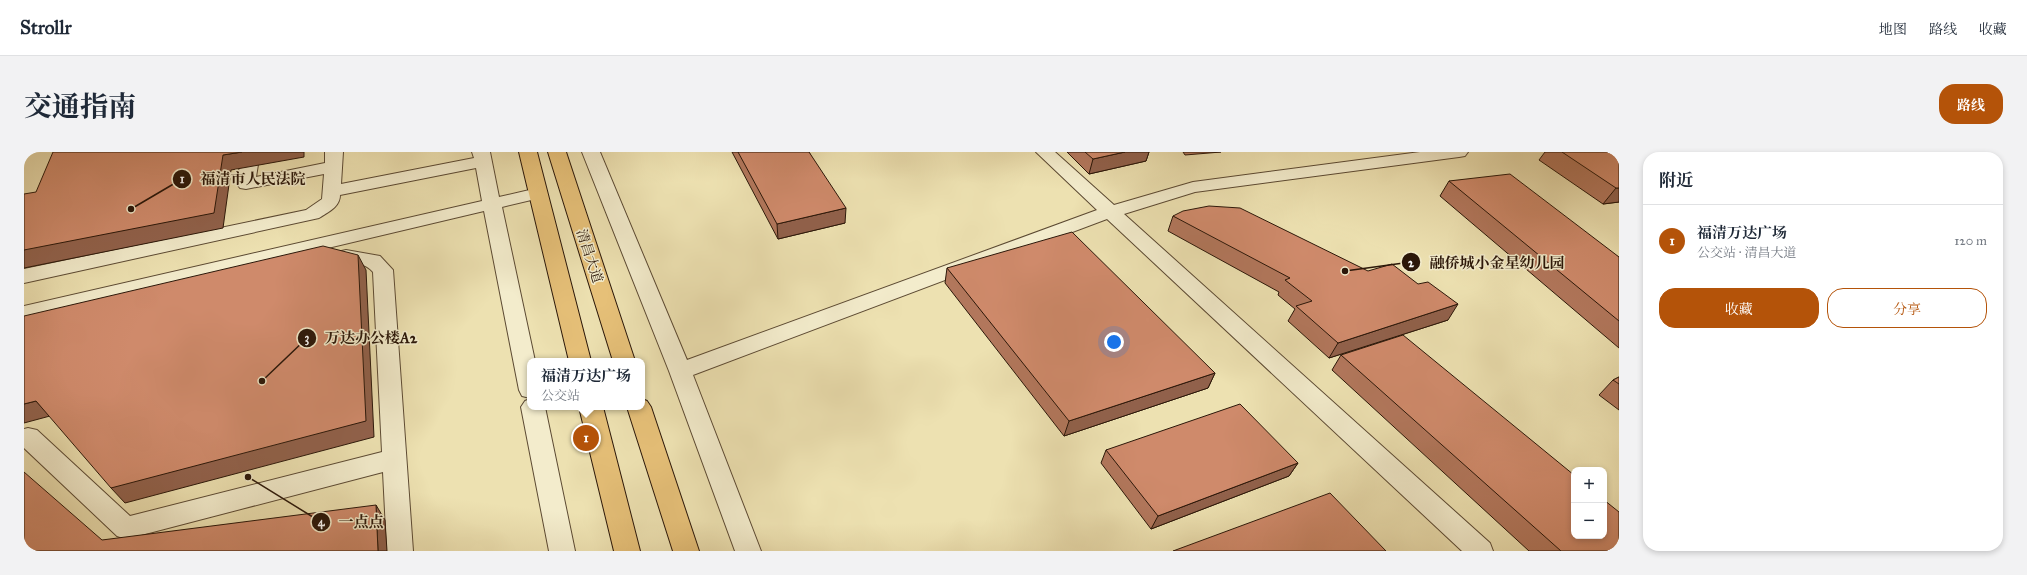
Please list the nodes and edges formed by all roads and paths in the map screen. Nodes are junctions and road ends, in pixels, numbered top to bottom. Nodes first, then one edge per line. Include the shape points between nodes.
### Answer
1 (251, 152) edge
2 (528, 152) edge
3 (556, 152) edge
4 (591, 152) edge
5 (1045, 152) edge
6 (1459, 152) edge
7 (482, 157) edge
8 (334, 159) edge
9 (333, 191) junction
10 (538, 193) junction
11 (493, 204) junction
12 (1110, 212) junction
13 (24, 276) edge
14 (204, 280) junction
15 (24, 313) edge
16 (24, 330) edge
17 (579, 358) edge
18 (623, 358) edge
19 (680, 371) junction
20 (527, 375) edge
21 (534, 410) edge
22 (592, 410) edge
23 (640, 410) edge
24 (24, 438) edge
25 (394, 459) junction
26 (400, 551) edge
27 (562, 551) edge
28 (627, 551) edge
29 (686, 551) edge
30 (748, 551) edge
31 (1480, 551) edge

1 - 8 street via 246,184
2 - 10 main road
3 - 18 main road, 清昌大道
4 - 19 street
5 - 12 street
6 - 12 street via 1193,187
7 - 9 street
7 - 11 street
8 - 9 street
9 - 13 street via 331,200 312,214
10 - 11 street
10 - 17 main road
11 - 14 street
11 - 20 street
12 - 19 street
12 - 31 street
14 - 15 street
14 - 16 street
14 - 25 street via 346,256 373,260 383,270
19 - 30 street
21 - 27 street
22 - 28 main road
23 - 29 main road
24 - 25 street via 28,437 126,528
25 - 26 street

